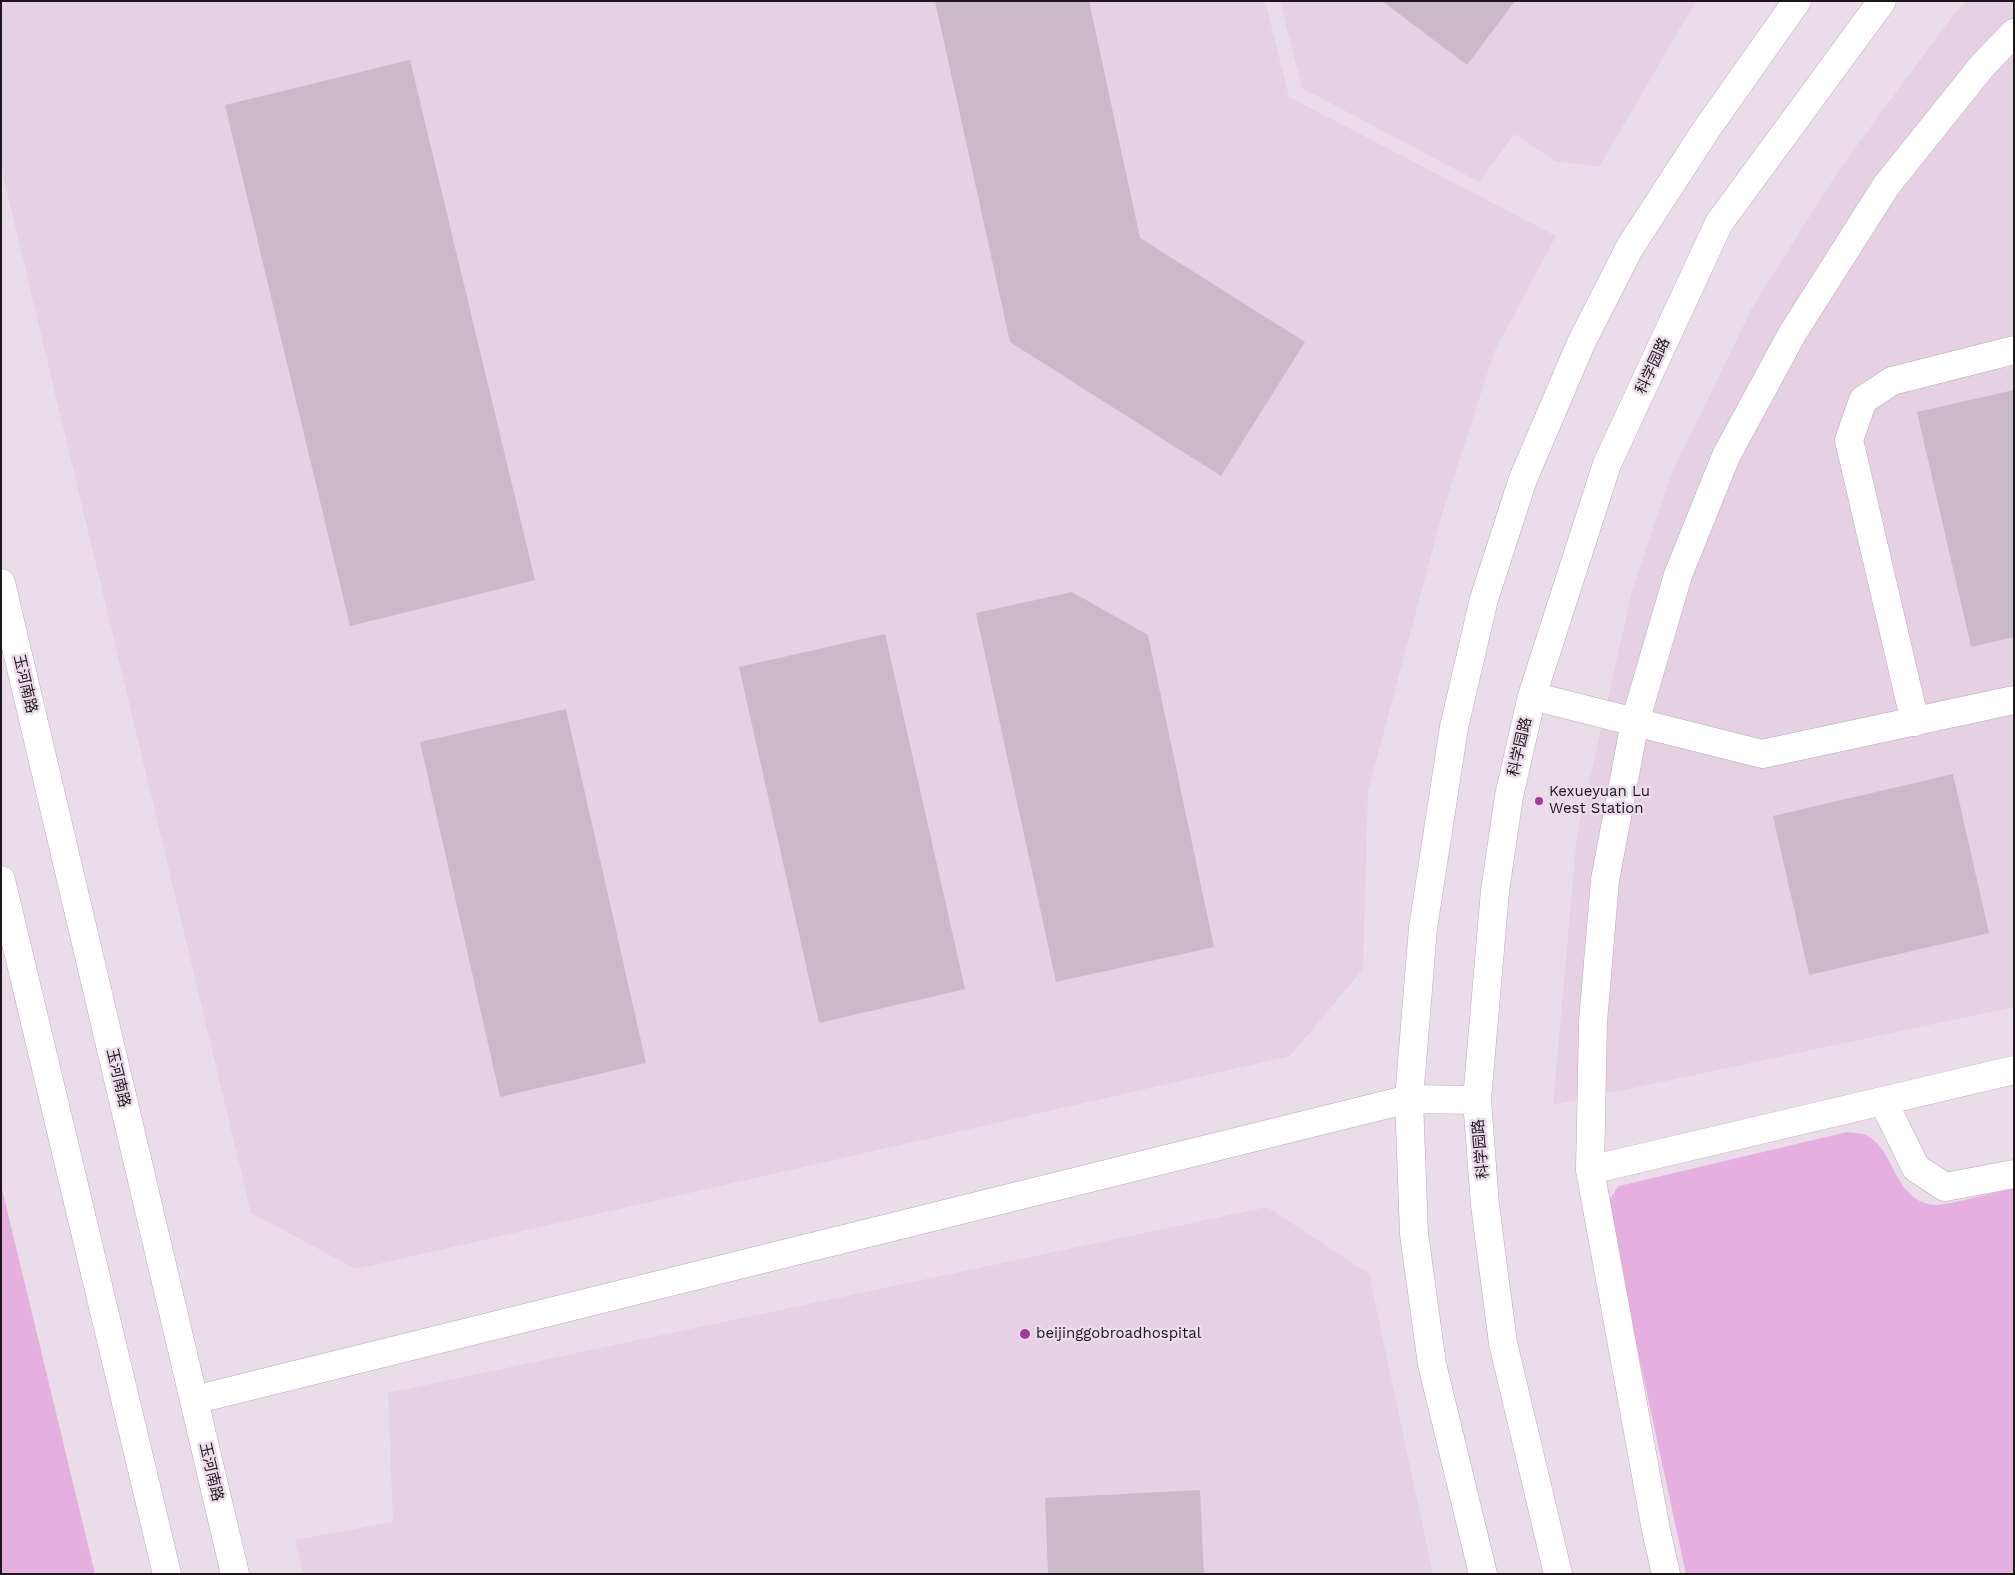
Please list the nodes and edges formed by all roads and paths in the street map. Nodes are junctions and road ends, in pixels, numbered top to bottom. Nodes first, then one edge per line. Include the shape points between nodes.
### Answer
1 (1797, 1) edge
2 (1882, 1) edge
3 (2014, 33) edge
4 (2014, 350) edge
5 (1, 583) edge
6 (1532, 696) junction
7 (2014, 700) edge
8 (1635, 722) junction
9 (1915, 722) junction
10 (1, 880) edge
11 (2014, 1070) edge
12 (1409, 1099) junction
13 (1477, 1100) junction
14 (1883, 1101) junction
15 (1590, 1170) junction
16 (2014, 1174) edge
17 (194, 1400) junction
18 (167, 1574) edge
19 (235, 1574) edge
20 (1482, 1574) edge
21 (1558, 1574) edge
22 (1666, 1574) edge

1 - 12 street via 1706,130 1630,247 1581,343 1523,479 1484,599 1454,727 1423,928
2 - 6 street, 科学园路 via 1719,223 1607,464
3 - 8 street via 1983,65 1886,186 1792,334 1726,456 1685,557
4 - 9 street via 1892,381 1863,400 1849,440
5 - 17 street, 玉河南路
6 - 8 street
6 - 13 street, 科学园路 via 1509,796 1495,891
7 - 9 street
8 - 9 street via 1762,754
8 - 15 street via 1605,880 1593,1022
10 - 18 street
11 - 14 street
12 - 13 street
12 - 17 street
12 - 20 street via 1414,1234 1432,1364
13 - 21 street, 科学园路 via 1485,1205 1503,1344
14 - 15 street
14 - 16 street via 1916,1168 1945,1187
15 - 22 street
17 - 19 street, 玉河南路

